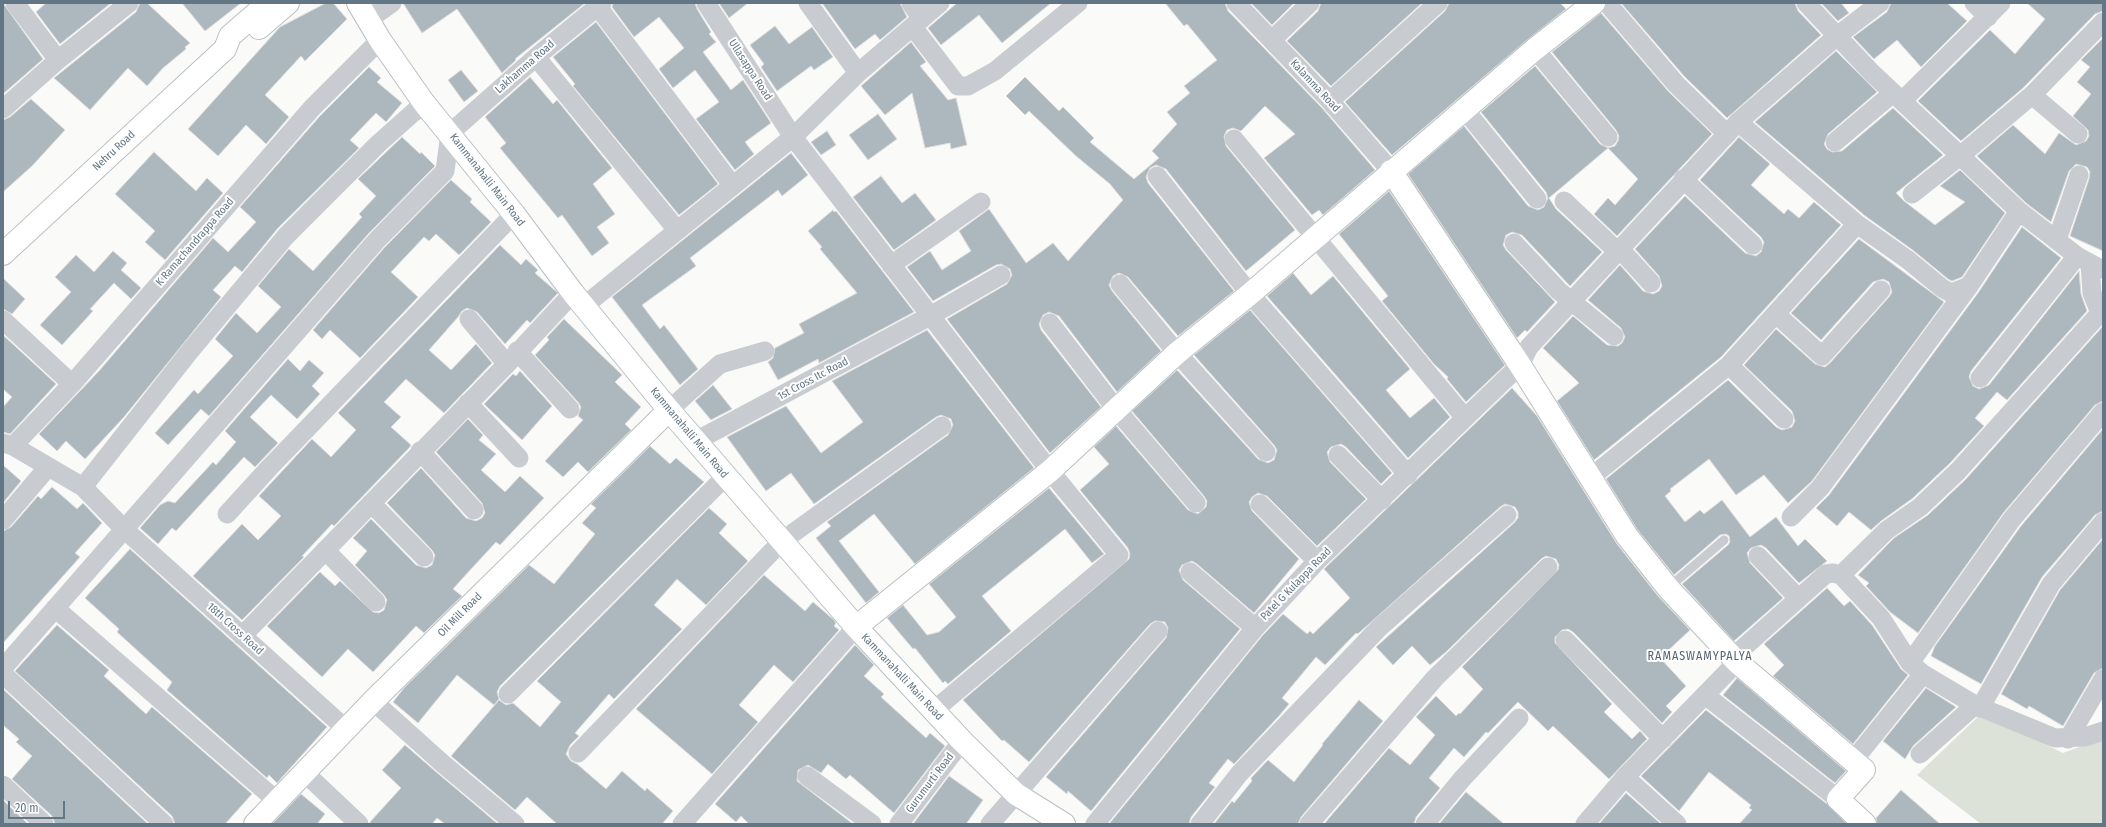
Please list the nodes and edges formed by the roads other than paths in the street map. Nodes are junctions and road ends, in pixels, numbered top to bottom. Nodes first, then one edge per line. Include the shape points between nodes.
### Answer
1 (15, 3) edge
2 (129, 3) edge
3 (268, 3) edge
4 (288, 3) edge
5 (392, 3) edge
6 (706, 3) edge
7 (808, 3) edge
8 (911, 3) edge
9 (940, 3) edge
10 (1078, 3) edge
11 (1236, 3) edge
12 (1310, 3) edge
13 (1438, 3) edge
14 (1594, 3) edge
15 (1607, 3) edge
16 (1806, 3) edge
17 (1880, 3) edge
18 (1974, 3) edge
19 (2001, 3) edge
20 (600, 5) edge
21 (363, 12) edge
22 (1988, 17) junction
23 (918, 22) junction
24 (2103, 22) edge
25 (1837, 36) junction
26 (380, 40) junction
27 (1272, 40) junction
28 (224, 49) junction
29 (1535, 49) junction
30 (536, 57) junction
31 (58, 60) junction
32 (858, 73) junction
33 (2032, 95) junction
34 (1897, 97) junction
35 (1330, 100) junction
36 (424, 103) junction
37 (3, 109) edge
38 (1465, 110) junction
39 (1732, 128) junction
40 (450, 134) junction
41 (2078, 134) dead end
42 (793, 137) junction
43 (1608, 137) dead end
44 (1234, 139) dead end
45 (1835, 142) dead end
46 (1960, 156) junction
47 (1391, 171) junction
48 (2079, 175) dead end
49 (1156, 176) dead end
50 (1683, 179) junction
51 (733, 186) junction
52 (1912, 194) dead end
53 (1537, 199) dead end
54 (1564, 201) dead end
55 (982, 202) dead end
56 (2019, 211) junction
57 (514, 214) junction
58 (1857, 224) junction
59 (677, 230) junction
60 (1315, 238) junction
61 (2057, 240) junction
62 (1514, 243) dead end
63 (1753, 245) dead end
64 (1618, 250) junction
65 (3, 254) edge
66 (2090, 263) edge
67 (891, 266) junction
68 (1001, 275) dead end
69 (1120, 284) dead end
70 (1652, 284) dead end
71 (1969, 286) junction
72 (1881, 290) dead end
73 (1250, 294) junction
74 (579, 299) junction
75 (1572, 301) junction
76 (1776, 314) junction
77 (930, 316) junction
78 (469, 319) dead end
79 (3, 320) edge
80 (1050, 323) dead end
81 (1614, 336) dead end
82 (765, 351) dead end
83 (1177, 353) junction
84 (512, 358) junction
85 (1520, 365) junction
86 (1729, 365) junction
87 (1980, 378) dead end
88 (72, 384) junction
89 (468, 403) junction
90 (1116, 408) junction
91 (570, 409) dead end
92 (669, 410) junction
93 (2103, 412) edge
94 (1465, 418) junction
95 (1784, 419) dead end
96 (942, 426) dead end
97 (696, 441) junction
98 (8, 444) edge
99 (420, 451) junction
100 (1266, 452) dead end
101 (1338, 455) dead end
102 (519, 458) dead end
103 (48, 467) junction
104 (1050, 471) junction
105 (1408, 475) junction
106 (726, 476) junction
107 (1590, 478) junction
108 (83, 487) junction
109 (1382, 500) junction
110 (371, 503) junction
111 (1196, 503) dead end
112 (1260, 504) dead end
113 (474, 510) dead end
114 (227, 514) dead end
115 (1507, 515) dead end
116 (1791, 517) dead end
117 (3, 520) edge
118 (2103, 522) edge
119 (124, 529) junction
120 (1724, 540) dead end
121 (782, 541) junction
122 (325, 550) junction
123 (1758, 556) dead end
124 (424, 557) dead end
125 (1317, 561) junction
126 (1548, 567) dead end
127 (1190, 572) dead end
128 (1841, 575) junction
129 (1668, 588) junction
130 (1798, 598) junction
131 (376, 602) dead end
132 (55, 608) junction
133 (856, 627) junction
134 (1255, 628) junction
135 (1158, 631) dead end
136 (242, 636) junction
137 (1565, 640) dead end
138 (1735, 659) junction
139 (3, 668) edge
140 (1917, 669) junction
141 (3, 674) edge
142 (2103, 678) edge
143 (508, 694) dead end
144 (1705, 695) junction
145 (373, 701) junction
146 (1977, 707) junction
147 (933, 710) junction
148 (1519, 718) dead end
149 (346, 729) junction
150 (2103, 731) edge
151 (1663, 739) junction
152 (2068, 739) junction
153 (962, 741) junction
154 (578, 753) dead end
155 (1920, 754) dead end
156 (1853, 761) junction
157 (304, 773) junction
158 (807, 776) dead end
159 (1625, 777) junction
160 (3, 785) edge
161 (1016, 794) junction
162 (1838, 799) junction
163 (277, 801) junction
164 (44, 824) edge
165 (164, 824) edge
166 (256, 824) edge
167 (359, 824) edge
168 (515, 824) edge
169 (682, 824) edge
170 (872, 824) edge
171 (899, 824) edge
172 (990, 824) edge
173 (1064, 824) edge
174 (1095, 824) edge
175 (1200, 824) edge
176 (1309, 824) edge
177 (1425, 824) edge
178 (1585, 824) edge
179 (1677, 824) edge
180 (1865, 824) edge

1 - 31 street
2 - 31 street
3 - 28 street, Nehru Road via 230,36
4 - 28 street, Nehru Road via 239,45
5 - 21 street
6 - 42 street, Ullasappa Road
7 - 32 street
8 - 23 street
9 - 23 street
10 - 23 street via 995,71 968,86 958,86
11 - 27 street, Kalamma Road
12 - 27 street
13 - 35 street
14 - 29 street
15 - 39 street via 1676,84
16 - 25 street
17 - 25 street, Patel G Kulappa Road
18 - 22 street
19 - 22 street
20 - 30 street, Lakhamma Road
20 - 51 street
21 - 26 street, Kammanahalli Main Road
22 - 34 street
23 - 32 street
24 - 33 street
25 - 34 street
25 - 39 street, Patel G Kulappa Road
26 - 36 street, Kammanahalli Main Road
26 - 88 street, K Ramachandrappa Road via 312,108
27 - 35 street, Kalamma Road
28 - 65 street, Nehru Road
29 - 38 street
29 - 43 street
30 - 40 street, Lakhamma Road
30 - 59 street
31 - 37 street
32 - 42 street
33 - 41 street
33 - 46 street
34 - 45 street
34 - 46 street
35 - 47 street, Kalamma Road
36 - 40 street, Kammanahalli Main Road
36 - 108 street via 378,144 286,236 190,350
38 - 47 street
38 - 53 street
39 - 50 street, Patel G Kulappa Road
39 - 58 street
40 - 57 street, Kammanahalli Main Road
40 - 119 street via 445,171 377,240
42 - 51 street
42 - 67 street, Ullasappa Road
44 - 60 street
46 - 52 street
46 - 56 street
47 - 60 street
47 - 85 street
48 - 61 street
49 - 73 street
50 - 63 street
50 - 64 street, Patel G Kulappa Road
51 - 59 street
54 - 64 street
55 - 67 street
56 - 61 street
56 - 71 street
57 - 74 street, Kammanahalli Main Road
57 - 114 street
58 - 71 street via 1951,293
58 - 76 street
59 - 74 street
60 - 73 street
60 - 94 street
61 - 66 street
62 - 75 street via 1559,291
64 - 70 street
64 - 75 street, Patel G Kulappa Road
66 - 87 street
66 - 128 street via 2092,293 2100,313 1958,470 1920,508 1887,530
67 - 77 street, Ullasappa Road
68 - 77 street, 1st Cross Itc Road
69 - 83 street
71 - 116 street via 1820,488
72 - 76 street via 1822,356
73 - 83 street
73 - 105 street
74 - 84 street
74 - 92 street, Kammanahalli Main Road
75 - 81 street
75 - 85 street, Patel G Kulappa Road via 1529,347
76 - 86 street
77 - 97 street, 1st Cross Itc Road
77 - 104 street, Ullasappa Road
78 - 84 street
79 - 88 street
80 - 90 street
82 - 92 street via 720,364
83 - 90 street
83 - 100 street
84 - 89 street
84 - 91 street
85 - 94 street, Patel G Kulappa Road
85 - 107 street
86 - 95 street
86 - 107 street
88 - 98 street, K Ramachandrappa Road
89 - 99 street
89 - 102 street
90 - 104 street
90 - 111 street
92 - 97 street, Kammanahalli Main Road
92 - 145 street, Oil Mill Road
93 - 140 street via 2012,519
94 - 105 street, Patel G Kulappa Road
96 - 121 street
97 - 106 street, Kammanahalli Main Road
98 - 103 street, 18th Cross Road
99 - 110 street
99 - 113 street
101 - 109 street
103 - 108 street, 18th Cross Road
103 - 117 street
104 - 133 street
104 - 147 street, Ullasappa Road via 1119,554
105 - 109 street, Patel G Kulappa Road
106 - 121 street, Kammanahalli Main Road
106 - 143 street
107 - 129 street via 1627,536
108 - 119 street, 18th Cross Road
109 - 125 street, Patel G Kulappa Road
110 - 122 street
110 - 124 street
112 - 125 street
115 - 175 street via 1379,628 1240,774
118 - 146 street via 2051,584
119 - 132 street
119 - 136 street, 18th Cross Road
120 - 129 lane
121 - 133 street, Kammanahalli Main Road
121 - 154 street
122 - 131 street
122 - 136 street
123 - 130 street
125 - 134 street, Patel G Kulappa Road
126 - 176 street via 1435,678
127 - 134 street
128 - 130 street via 1826,574
128 - 140 street via 1880,618
129 - 138 street
130 - 138 street
132 - 139 street
132 - 163 street
133 - 147 street, Kammanahalli Main Road
133 - 169 street
134 - 174 street, Patel G Kulappa Road
135 - 161 street
136 - 149 street, 18th Cross Road
137 - 151 street
138 - 144 street
138 - 156 street
140 - 146 street
140 - 156 street
141 - 165 street
142 - 152 street
144 - 151 street
144 - 162 street
145 - 149 street, Oil Mill Road
145 - 168 street
146 - 152 street via 2055,738
146 - 155 street
147 - 153 street, Kammanahalli Main Road
148 - 177 street via 1462,779
149 - 157 street, Oil Mill Road
150 - 152 street
151 - 159 street
153 - 161 street, Kammanahalli Main Road
153 - 171 street, Gurumurti Road
156 - 162 street via 1864,770
157 - 163 street, Oil Mill Road
157 - 167 street
158 - 170 street
159 - 178 street
159 - 179 street
160 - 164 street
161 - 172 street
161 - 173 street, Kammanahalli Main Road
162 - 180 street
163 - 166 street, Oil Mill Road

